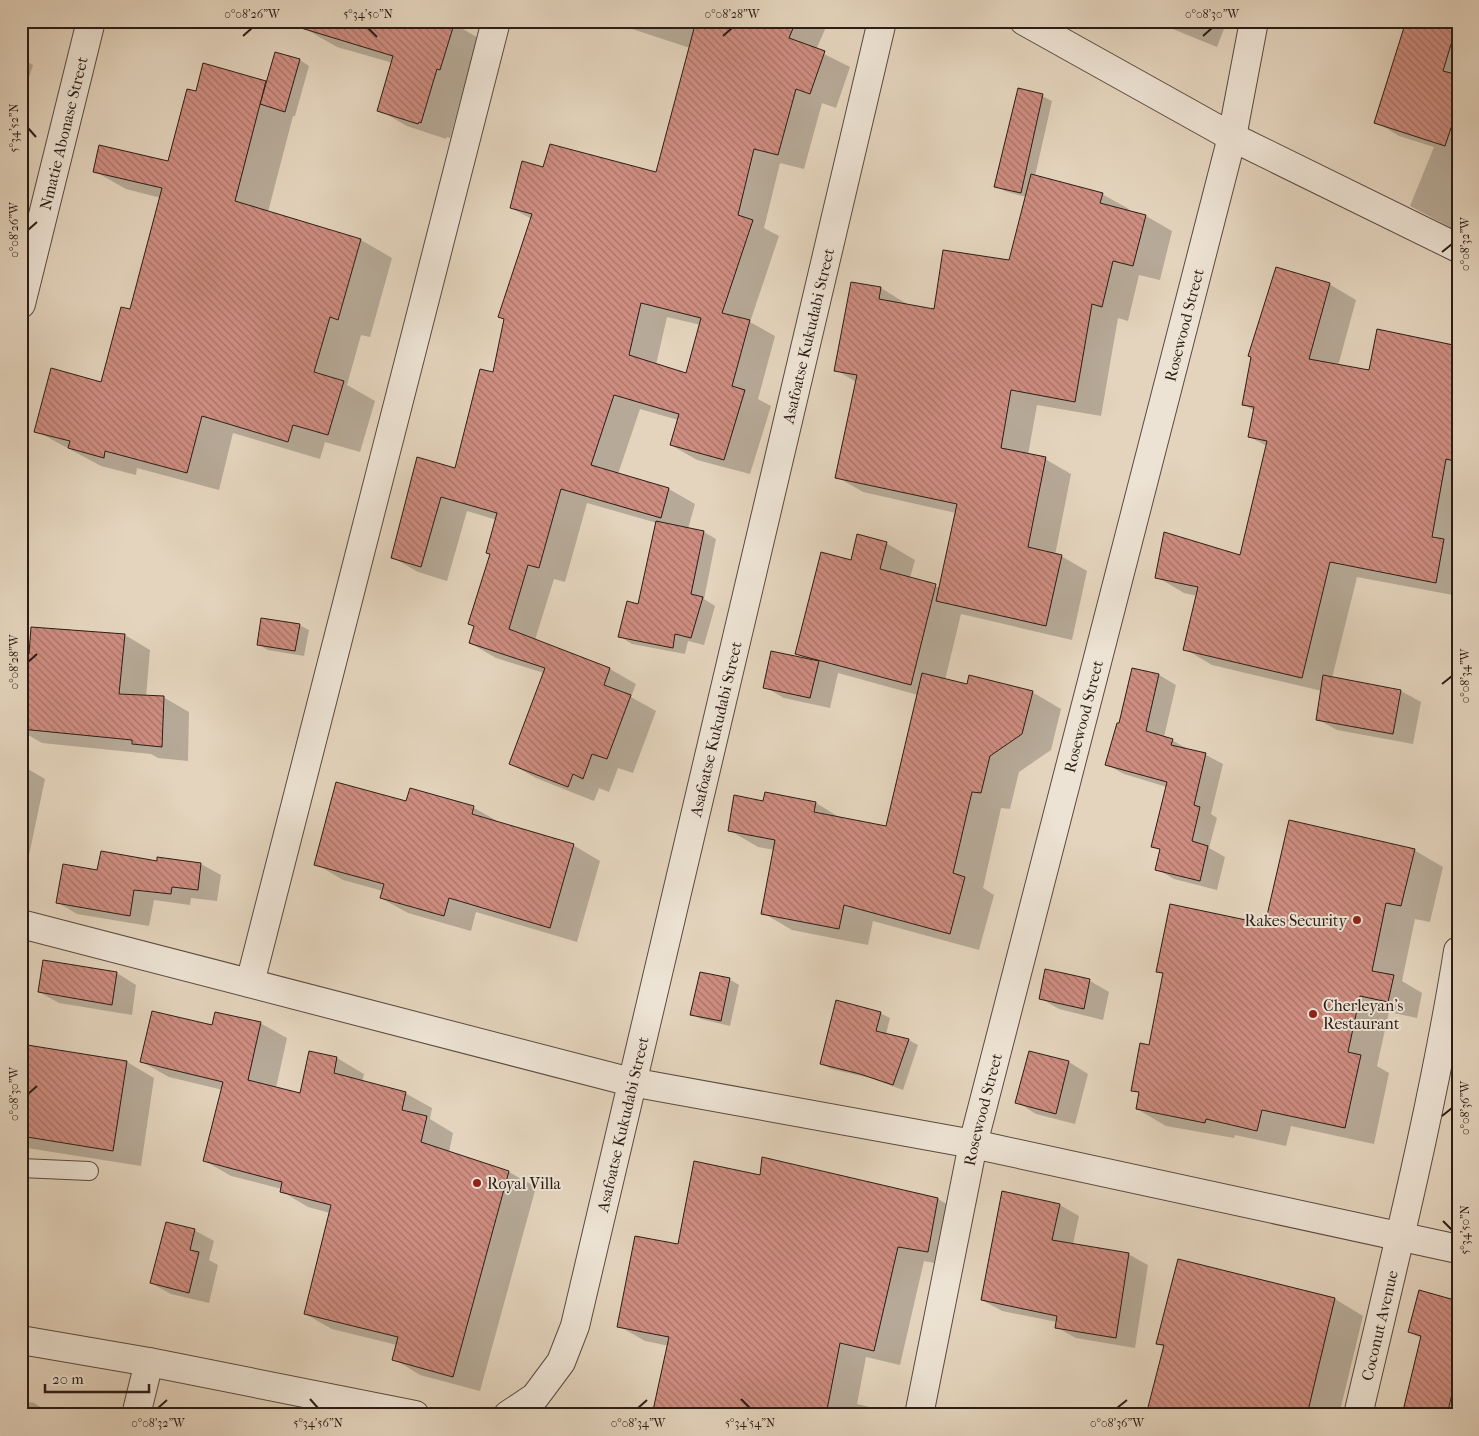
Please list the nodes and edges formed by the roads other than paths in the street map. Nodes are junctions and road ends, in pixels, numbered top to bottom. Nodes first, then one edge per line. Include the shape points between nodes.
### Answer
1 (91, 21) edge
2 (496, 21) edge
3 (882, 21) edge
4 (1024, 21) edge
5 (1254, 21) edge
6 (1232, 137) junction
7 (1458, 248) edge
8 (21, 304) edge
9 (21, 924) edge
10 (1458, 951) edge
11 (250, 983) junction
12 (631, 1082) junction
13 (973, 1144) junction
14 (21, 1168) edge
15 (89, 1171) dead end
16 (1400, 1236) junction
17 (1458, 1249) edge
18 (21, 1340) edge
19 (149, 1362) junction
20 (136, 1415) edge
21 (415, 1415) edge
22 (508, 1415) edge
23 (919, 1415) edge
24 (1358, 1415) edge

1 - 8 street, Nmatie Abonase Street
2 - 11 street
3 - 12 street, Asafoatse Kukudabi Street
4 - 6 street
5 - 6 street, Rosewood Street
6 - 7 street
6 - 13 street, Rosewood Street
9 - 11 street
10 - 16 street, Coconut Avenue
11 - 12 street
12 - 13 street
12 - 22 street, Asafoatse Kukudabi Street via 574,1326 561,1362 535,1398
13 - 16 street
13 - 23 street, Rosewood Street
14 - 15 lane
16 - 17 street
16 - 24 street, Coconut Avenue
18 - 19 street
19 - 20 street
19 - 21 street

